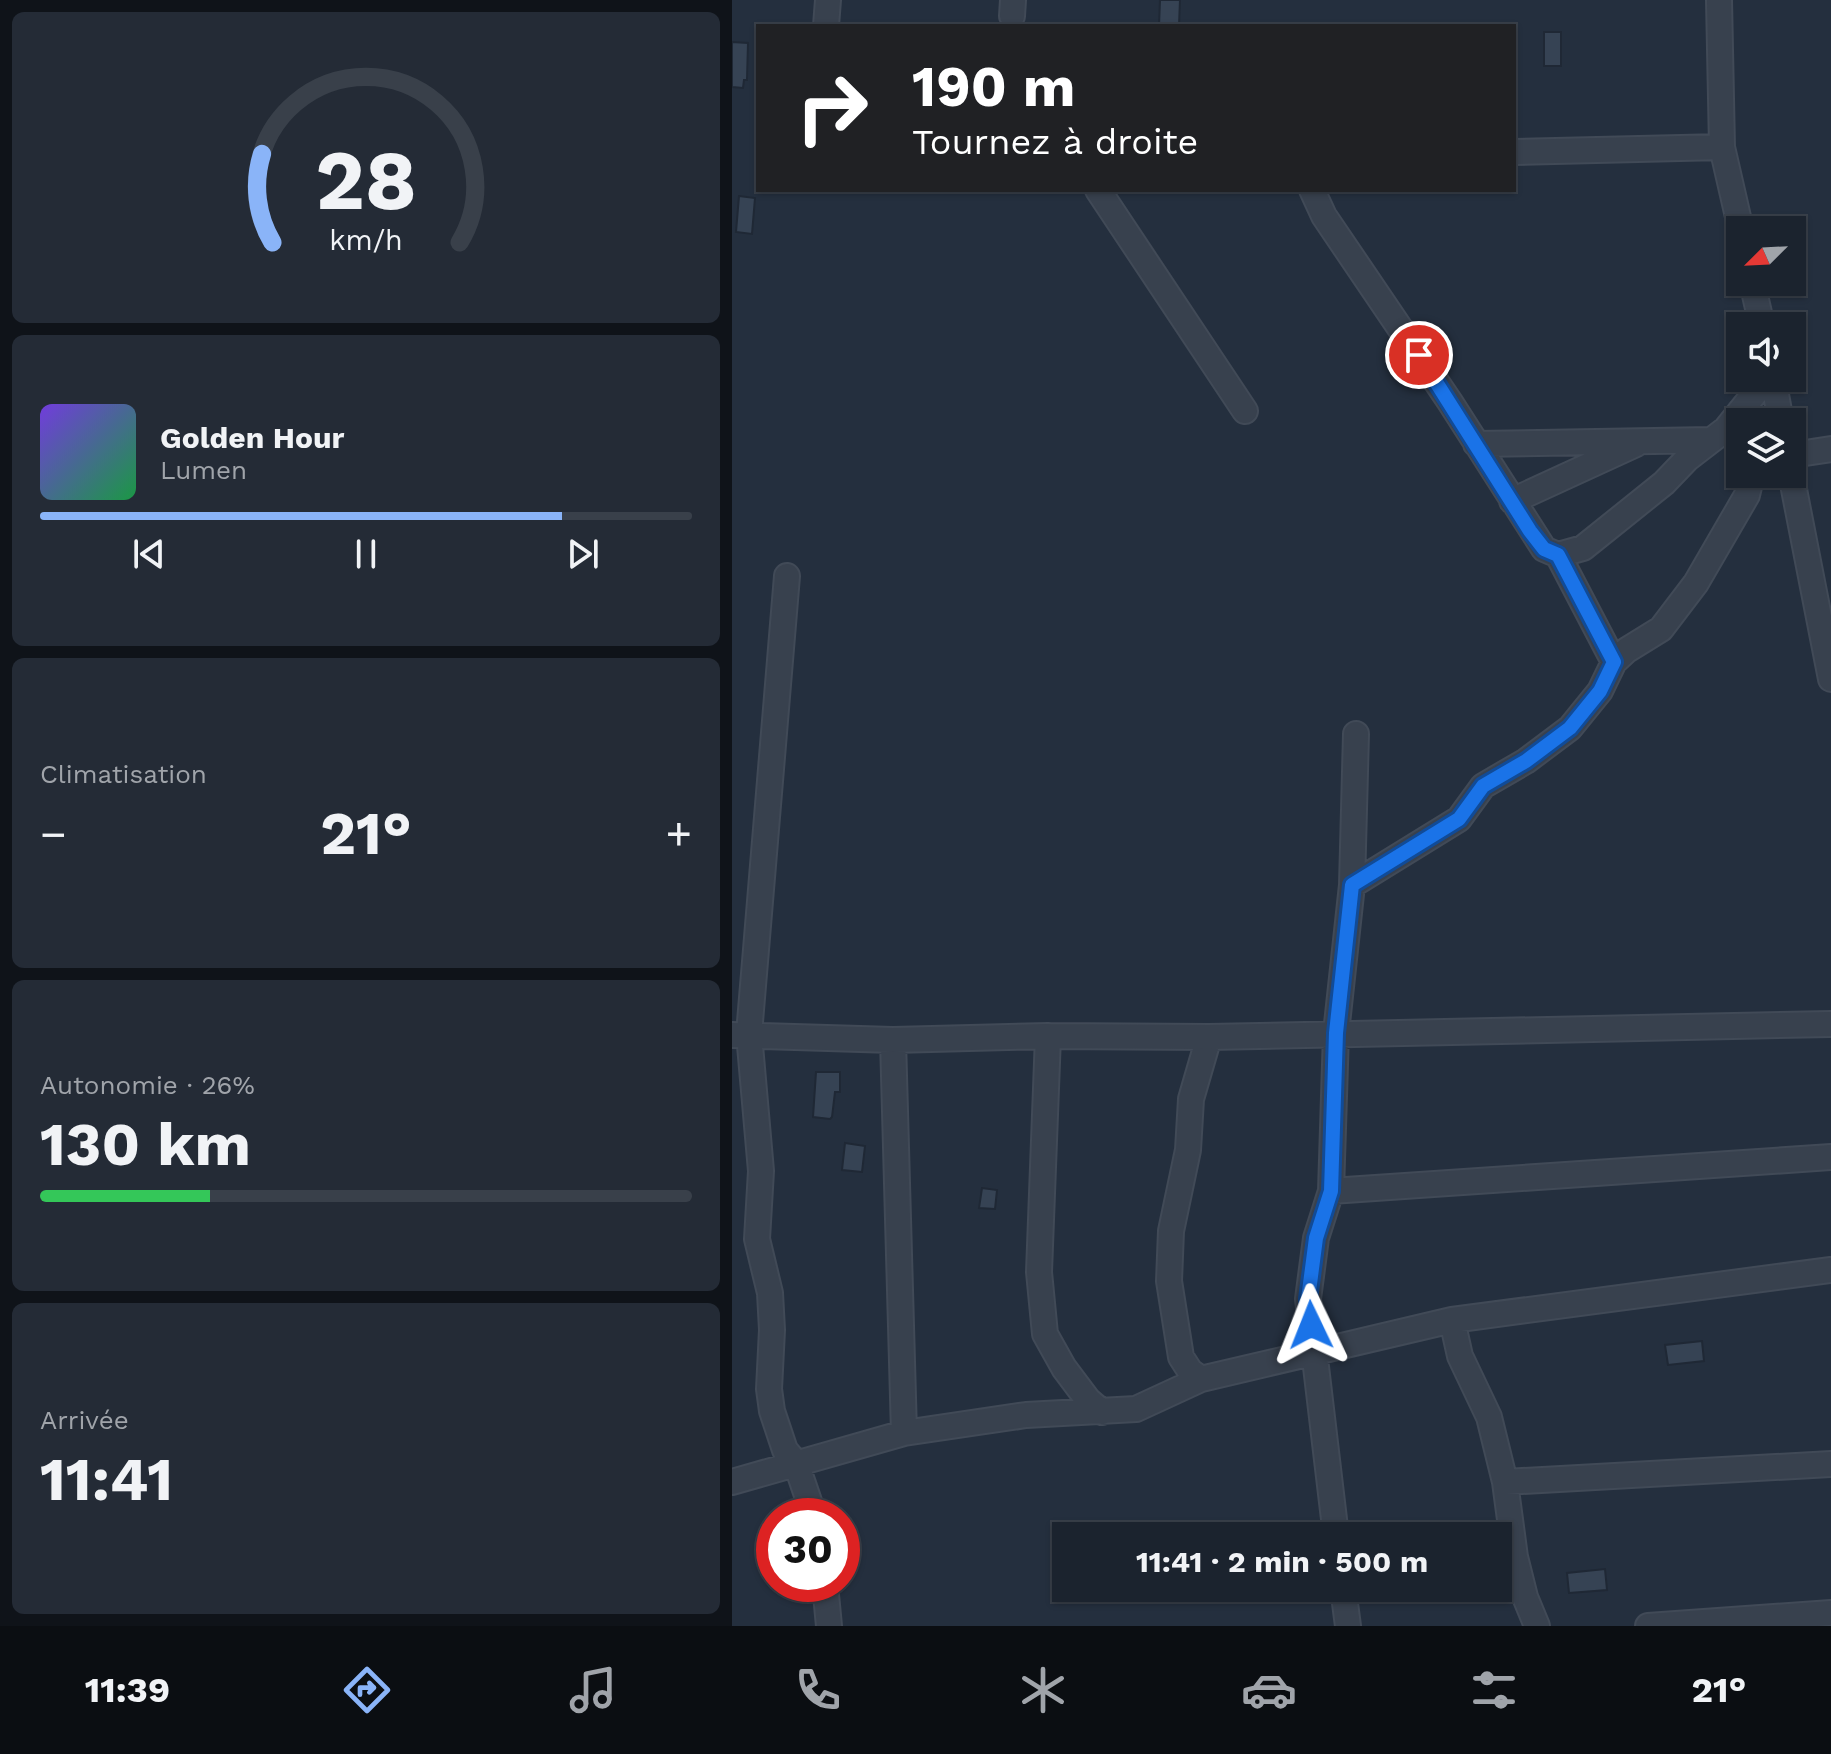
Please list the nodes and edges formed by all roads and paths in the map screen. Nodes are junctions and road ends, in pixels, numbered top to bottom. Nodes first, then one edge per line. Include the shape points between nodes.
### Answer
1 (828, 0) edge
2 (1719, 0) edge
3 (826, 24) edge
4 (1722, 147) junction
5 (1516, 152) edge
6 (1099, 192) edge
7 (1313, 192) edge
8 (1738, 216) edge
9 (1759, 392) edge
10 (1746, 408) edge
11 (1245, 411) dead end
12 (1726, 433) edge
13 (1642, 441) junction
14 (1476, 444) junction
15 (1831, 449) edge
16 (1806, 453) edge
17 (1749, 488) edge
18 (1794, 488) edge
19 (1512, 501) junction
20 (1558, 555) junction
21 (787, 576) dead end
22 (1614, 662) junction
23 (1831, 679) edge
24 (1356, 734) dead end
25 (1352, 885) junction
26 (1831, 1024) edge
27 (1336, 1033) junction
28 (740, 1035) edge
29 (1048, 1036) junction
30 (1209, 1037) junction
31 (893, 1040) junction
32 (1831, 1157) edge
33 (1331, 1191) junction
34 (1831, 1270) edge
35 (1452, 1320) junction
36 (1313, 1351) junction
37 (1201, 1379) junction
38 (1102, 1412) junction
39 (904, 1433) junction
40 (796, 1463) junction
41 (1831, 1464) edge
42 (732, 1482) edge
43 (1505, 1482) junction
44 (808, 1498) edge
45 (1334, 1522) edge
46 (827, 1602) edge
47 (1345, 1602) edge
48 (1831, 1613) edge
49 (829, 1626) edge
50 (1348, 1626) edge
51 (1537, 1626) edge
52 (1648, 1626) edge

1 - 3 street
2 - 4 street
4 - 5 street
4 - 8 street
6 - 11 street
7 - 14 street
9 - 10 street
12 - 13 street
12 - 20 street via 1583,548
13 - 14 street
13 - 19 street
14 - 19 street
15 - 16 street
17 - 22 street via 1696,583 1661,629
18 - 23 street
19 - 20 street via 1544,549
20 - 22 street
21 - 28 street
22 - 25 street via 1600,691 1570,728 1483,786 1459,819
24 - 25 street
25 - 27 street
26 - 27 street
27 - 30 street
27 - 33 street
28 - 31 street
28 - 40 street via 761,1171 757,1239 770,1293 769,1389 785,1450
29 - 30 street
29 - 31 street
29 - 38 street via 1039,1272 1045,1334 1064,1368
30 - 37 street via 1191,1099 1188,1150 1171,1231 1169,1281 1181,1357
31 - 39 street
32 - 33 street
33 - 36 street via 1316,1238 1308,1299
34 - 35 street
35 - 36 street
35 - 43 street via 1460,1356 1489,1417
36 - 37 street
36 - 45 street
37 - 38 street via 1136,1409
38 - 39 street via 1026,1415
39 - 40 street
40 - 42 street
40 - 44 street
41 - 43 street
43 - 51 street via 1515,1557
46 - 49 street
47 - 50 street
48 - 52 street

